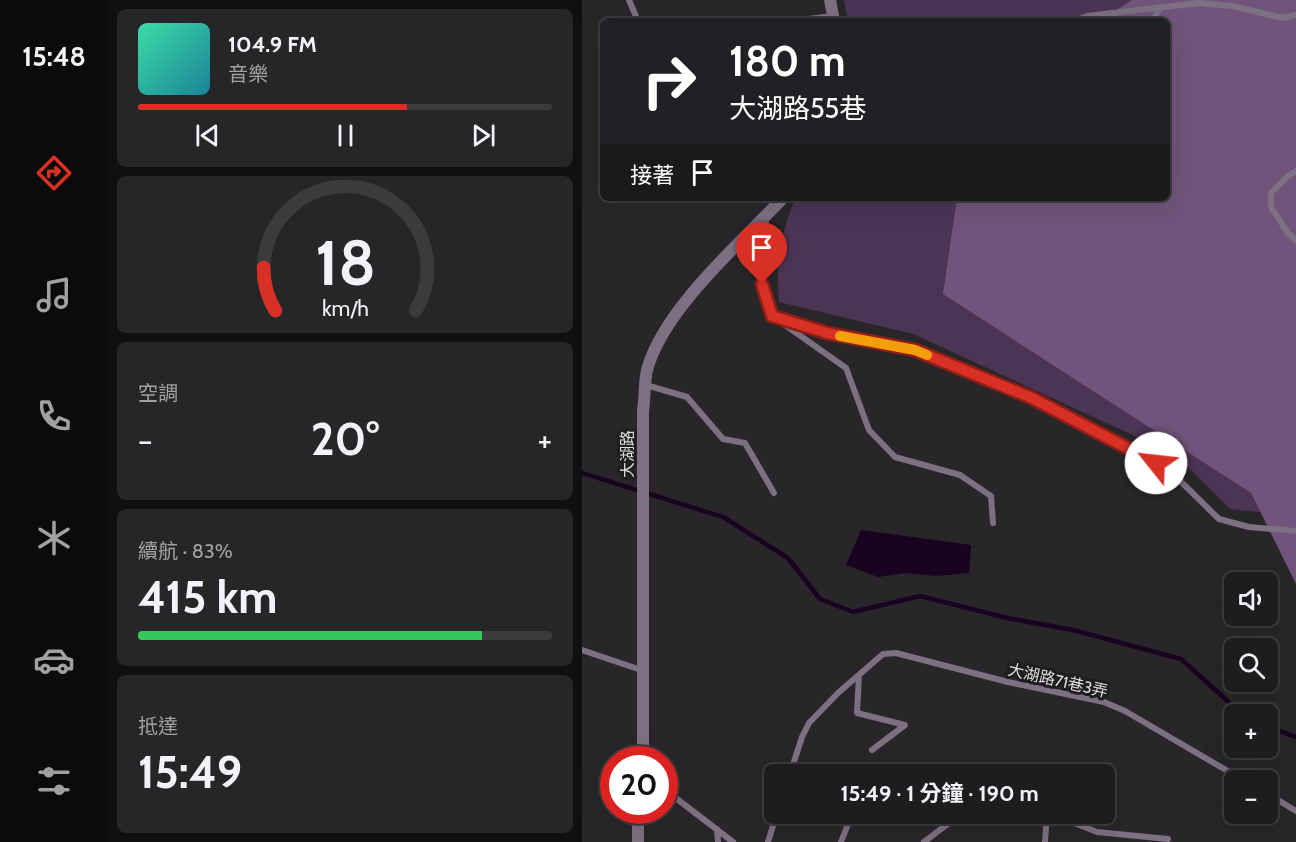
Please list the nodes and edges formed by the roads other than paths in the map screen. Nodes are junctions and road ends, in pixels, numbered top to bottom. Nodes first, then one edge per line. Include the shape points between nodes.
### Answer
1 (629, 0) edge
2 (830, 0) edge
3 (1161, 7) junction
4 (1296, 15) edge
5 (637, 18) edge
6 (834, 18) edge
7 (1082, 18) edge
8 (1154, 18) edge
9 (1296, 171) edge
10 (780, 201) edge
11 (766, 215) junction
12 (1296, 241) edge
13 (772, 316) junction
14 (646, 385) junction
15 (774, 493) dead end
16 (993, 523) dead end
17 (1296, 531) edge
18 (582, 650) edge
19 (644, 672) junction
20 (859, 675) junction
21 (643, 746) edge
22 (872, 750) dead end
23 (793, 764) edge
24 (1226, 770) edge
25 (678, 800) edge
26 (1278, 800) edge
27 (1296, 811) edge
28 (638, 824) edge
29 (774, 824) edge
30 (848, 824) edge
31 (948, 824) edge
32 (1047, 824) edge
33 (1076, 824) edge
34 (717, 829) junction
35 (1168, 839) dead end
36 (638, 842) edge
37 (718, 842) edge
38 (734, 842) edge
39 (768, 842) edge
40 (841, 842) edge
41 (924, 842) edge
42 (1045, 842) edge

1 - 5 lane
2 - 6 street
3 - 4 lane via 1198,3 1283,18
3 - 7 lane
3 - 8 lane
9 - 12 lane via 1271,193 1271,207
10 - 11 street, 大湖路
11 - 13 lane via 762,284
11 - 14 street, 大湖路 via 694,290 664,331
13 - 16 lane via 846,368 869,430 895,458 960,475 991,496
13 - 17 lane via 827,333 915,350 1032,398 1170,471 1220,519 1249,527
14 - 15 lane via 687,397 723,439 745,443
14 - 19 street, 大湖路
18 - 19 lane
19 - 21 street, 大湖路
20 - 22 lane via 857,713 905,724
20 - 23 lane, 大湖路71巷3弄 via 809,723
20 - 24 lane, 大湖路71巷3弄 via 883,654 896,653 1104,702
25 - 34 lane
26 - 27 lane
28 - 36 street
29 - 39 lane
30 - 40 lane
31 - 41 lane
32 - 42 lane
33 - 35 lane via 1096,832
34 - 37 lane
34 - 38 lane

